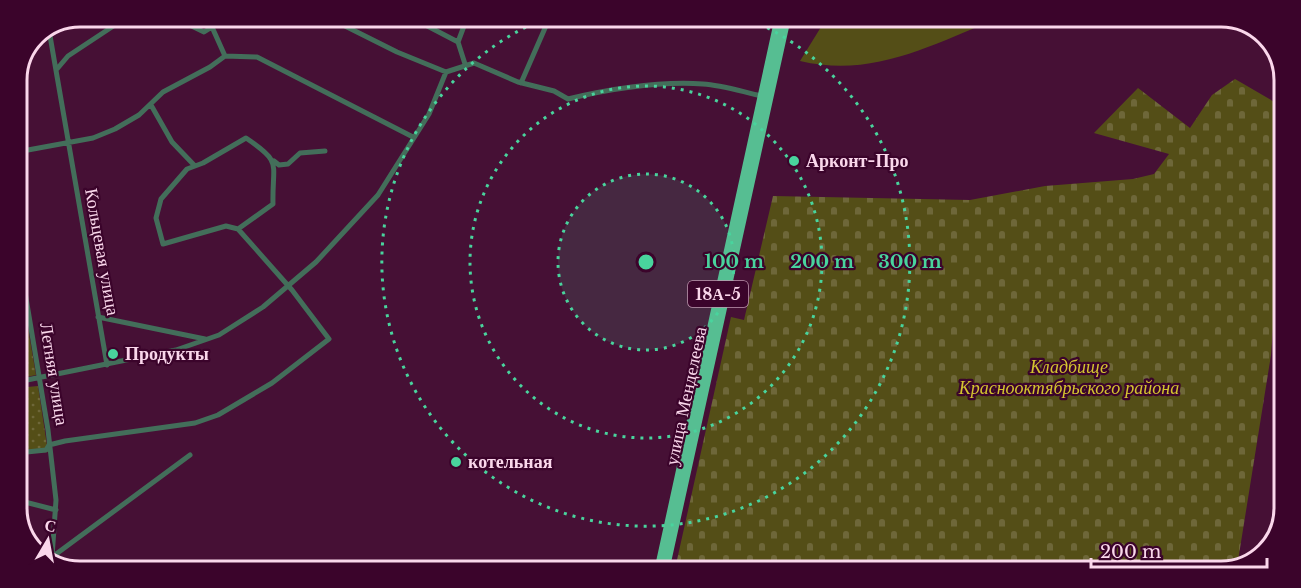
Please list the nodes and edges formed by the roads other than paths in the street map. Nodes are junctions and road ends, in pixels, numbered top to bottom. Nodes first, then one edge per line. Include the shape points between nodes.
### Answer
1 (112, 27) edge
2 (194, 27) edge
3 (212, 27) joint
4 (347, 27) edge
5 (429, 27) edge
6 (464, 27) edge
7 (545, 27) edge
8 (777, 27) edge
9 (784, 27) edge
10 (50, 37) edge
11 (458, 42) junction
12 (225, 56) junction
13 (465, 64) junction
14 (57, 69) junction
15 (446, 72) junction
16 (520, 83) junction
17 (762, 96) junction
18 (151, 105) junction
19 (413, 137) junction
20 (68, 144) junction
21 (27, 150) edge
22 (325, 151) dead end
23 (274, 160) junction
24 (194, 165) junction
25 (237, 229) junction
26 (287, 286) junction
27 (27, 304) edge
28 (98, 317) junction
29 (208, 339) junction
30 (107, 365) junction
31 (39, 377) junction
32 (27, 379) edge
33 (49, 446) junction
34 (27, 452) edge
35 (190, 455) dead end
36 (27, 503) edge
37 (56, 510) junction
38 (51, 552) edge
39 (56, 555) edge
40 (660, 561) edge
41 (667, 561) edge

1 - 14 street via 68,56
2 - 3 street via 204,32
3 - 12 street
4 - 15 street
5 - 11 street
6 - 11 street
7 - 16 street
8 - 17 highway, улица Менделеева / 18А-5
9 - 41 highway, улица Менделеева / 18А-5
10 - 14 street, Кольцевая улица
11 - 13 street
12 - 18 street via 163,92
12 - 19 street via 257,57
13 - 15 street
13 - 16 street via 474,63
14 - 20 street, Кольцевая улица
15 - 19 street via 429,114
16 - 17 street via 568,99 641,87 703,84
17 - 40 highway, улица Менделеева / 18А-5
18 - 20 street via 115,129
18 - 24 street via 172,142
19 - 26 street via 378,195 336,242
20 - 21 street
20 - 28 street, Кольцевая улица
22 - 23 street via 300,153 288,164 279,165
23 - 24 street via 246,138
23 - 25 street via 273,204
24 - 25 street via 161,199 156,218 163,244 226,226
25 - 26 street
26 - 29 street via 263,308
26 - 33 street via 329,339 272,383 219,415 195,423
27 - 31 street, Летняя улица
28 - 29 street
28 - 30 street, Кольцевая улица
29 - 30 street
30 - 31 street
31 - 32 street
31 - 33 street, Летняя улица
33 - 34 street via 46,450
33 - 37 street, Летняя улица
35 - 39 street
36 - 37 street
37 - 38 street, Летняя улица

